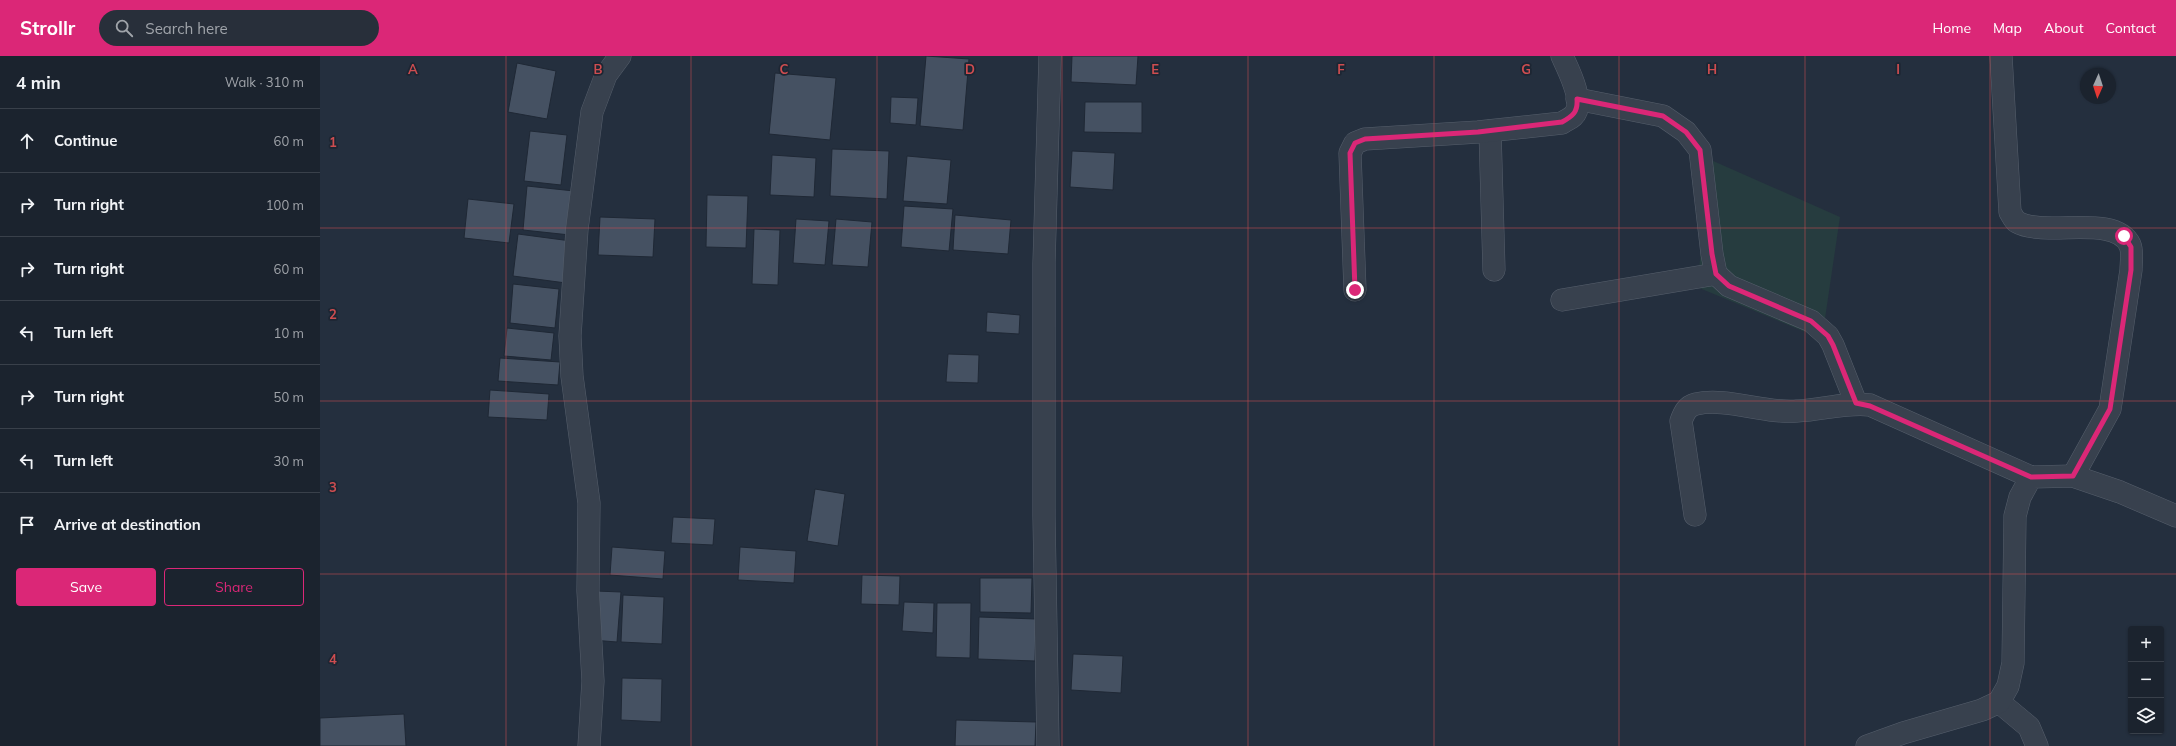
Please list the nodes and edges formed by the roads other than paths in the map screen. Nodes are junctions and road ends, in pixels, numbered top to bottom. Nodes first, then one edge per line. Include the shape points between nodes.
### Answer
1 (620, 56) edge
2 (1050, 56) edge
3 (1562, 56) edge
4 (2001, 56) edge
5 (1577, 99) junction
6 (1490, 131) junction
7 (1494, 270) dead end
8 (1716, 274) junction
9 (1355, 290) dead end
10 (1562, 300) dead end
11 (1856, 403) junction
12 (2073, 476) junction
13 (2031, 477) junction
14 (1695, 515) dead end
15 (2176, 516) edge
16 (1999, 702) junction
17 (589, 746) edge
18 (1048, 746) edge
19 (1867, 746) edge
20 (2037, 746) edge

1 - 17 street via 606,75 592,112 577,229 570,336 572,376 589,503 588,591 593,681
2 - 18 street via 1044,263 1044,516
3 - 5 street via 1575,87
4 - 12 street via 2010,212 2016,221 2030,226 2110,230 2124,236 2131,247 2131,270 2110,409
5 - 6 street via 1578,108 1574,115 1562,122
5 - 8 street via 1663,116 1686,132 1700,150
6 - 7 street
6 - 9 street via 1365,139 1355,143 1350,153
8 - 10 street
8 - 11 street via 1729,286 1811,321 1828,336
11 - 13 street via 1870,406
11 - 14 street via 1796,412 1713,403 1695,404 1686,410 1681,421
12 - 13 street
12 - 15 street via 2120,492
13 - 16 street via 2020,497 2015,516 2013,663 2008,686
16 - 19 street via 1982,710
16 - 20 street via 2029,727

